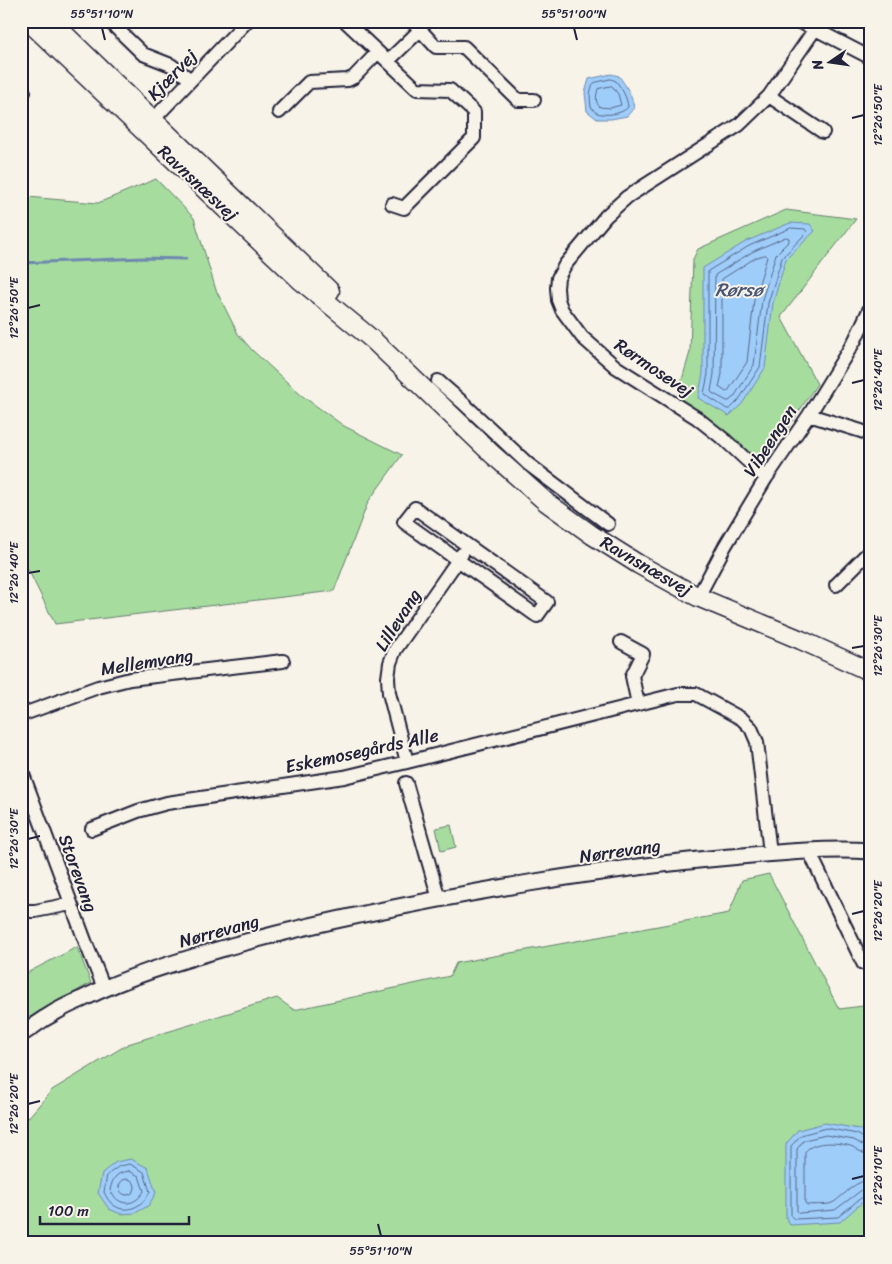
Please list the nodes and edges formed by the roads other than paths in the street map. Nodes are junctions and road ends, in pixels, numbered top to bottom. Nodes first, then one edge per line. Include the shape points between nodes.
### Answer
1 (28, 21) edge
2 (51, 21) edge
3 (109, 21) edge
4 (247, 21) edge
5 (345, 21) edge
6 (797, 21) edge
7 (416, 26) edge
8 (815, 29) junction
9 (378, 52) junction
10 (871, 58) edge
11 (388, 61) junction
12 (191, 80) junction
13 (769, 96) junction
14 (534, 100) dead end
15 (279, 105) dead end
16 (148, 125) junction
17 (823, 132) dead end
18 (392, 204) dead end
19 (871, 306) edge
20 (438, 382) dead end
21 (456, 408) junction
22 (809, 415) junction
23 (871, 435) edge
24 (766, 478) junction
25 (608, 524) dead end
26 (468, 546) junction
27 (871, 550) edge
28 (458, 560) junction
29 (836, 585) dead end
30 (698, 597) junction
31 (620, 642) dead end
32 (284, 661) dead end
33 (871, 672) edge
34 (638, 704) junction
35 (21, 715) edge
36 (407, 762) junction
37 (21, 769) edge
38 (406, 783) dead end
39 (92, 829) dead end
40 (808, 851) junction
41 (871, 851) edge
42 (770, 853) junction
43 (439, 899) junction
44 (71, 904) junction
45 (21, 911) edge
46 (871, 962) edge
47 (104, 988) junction
48 (21, 1034) edge

1 - 16 main road, Ravnsnæsvej
2 - 16 main road, Ravnsnæsvej
3 - 12 street via 143,54 170,65
4 - 12 street, Kjærvej
5 - 9 street
6 - 8 street
7 - 11 street
7 - 14 street via 436,47 464,46 518,100
8 - 10 street
8 - 13 street, Rørmosevej
9 - 11 street
9 - 15 street via 354,77 309,82
11 - 18 street via 417,90 450,90 474,112 474,138 404,208
12 - 16 street, Kjærvej
13 - 17 street
13 - 24 street, Rørmosevej via 739,125 627,197 606,216 565,265 557,288 562,310 582,336 616,368 697,418
16 - 21 main road, Ravnsnæsvej via 300,280
19 - 22 street, Vibeengen via 855,340
20 - 21 street, Ravnsnæsvej
21 - 25 street, Ravnsnæsvej
21 - 30 main road, Ravnsnæsvej via 492,454 546,502 638,564
22 - 23 street
22 - 24 street, Vibeengen
24 - 30 street, Vibeengen
26 - 28 street, Lillevang
26 - 28 street via 415,508 404,522
26 - 28 street via 547,602 537,616
27 - 29 street
28 - 36 street, Lillevang via 390,663 389,693
30 - 33 main road, Ravnsnæsvej
31 - 34 street via 643,654 632,676
32 - 35 street, Mellemvang via 130,679
34 - 36 street, Eskemosegårds Alle
34 - 42 street, Eskemosegårds Alle via 678,694 696,694 742,719 751,728 758,742
36 - 39 street, Eskemosegårds Alle via 344,777 168,803
37 - 44 street, Storevang
38 - 43 street
40 - 41 street, Nørrevang
40 - 42 street, Nørrevang
40 - 46 street via 863,963
42 - 43 street, Nørrevang via 672,862
43 - 47 street, Nørrevang via 265,937 169,964
44 - 45 street
44 - 47 street, Storevang
47 - 48 street, Nørrevang via 48,1016

